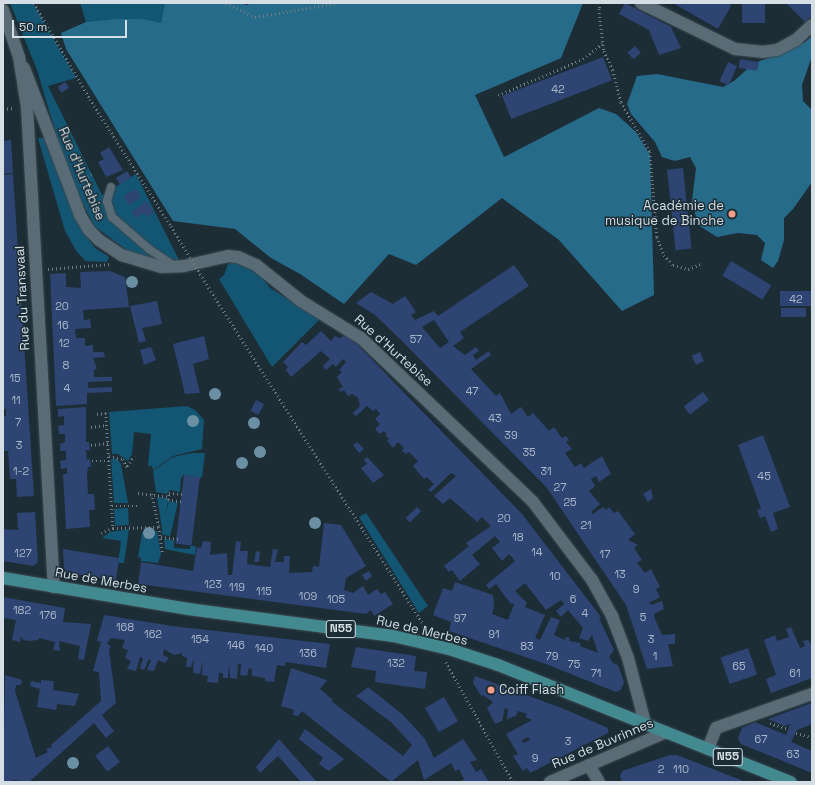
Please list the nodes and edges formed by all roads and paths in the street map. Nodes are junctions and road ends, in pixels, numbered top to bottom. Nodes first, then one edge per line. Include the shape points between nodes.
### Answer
1 (34, 3) edge
2 (226, 3) edge
3 (337, 3) edge
4 (601, 3) edge
5 (641, 3) edge
6 (3, 10) edge
7 (812, 25) edge
8 (603, 43) junction
9 (19, 57) junction
10 (498, 95) dead end
11 (111, 187) dead end
12 (128, 258) junction
13 (701, 264) dead end
14 (174, 267) junction
15 (35, 269) junction
16 (97, 414) dead end
17 (107, 425) junction
18 (91, 427) dead end
19 (108, 443) junction
20 (91, 444) dead end
21 (109, 456) junction
22 (134, 456) dead end
23 (92, 461) dead end
24 (109, 461) junction
25 (138, 493) dead end
26 (152, 494) junction
27 (182, 494) dead end
28 (169, 497) junction
29 (181, 502) dead end
30 (112, 506) junction
31 (137, 506) dead end
32 (158, 527) junction
33 (113, 528) junction
34 (100, 534) dead end
35 (161, 537) junction
36 (180, 539) dead end
37 (163, 554) dead end
38 (3, 578) edge
39 (54, 587) junction
40 (438, 647) junction
41 (812, 694) edge
42 (645, 723) junction
43 (666, 732) junction
44 (796, 732) dead end
45 (811, 737) edge
46 (708, 749) junction
47 (589, 765) junction
48 (513, 782) edge
49 (550, 782) edge
50 (599, 782) edge
51 (790, 782) edge

1 - 40 path, bridge via 90,99
2 - 3 path via 255,17
4 - 8 path via 599,9
5 - 7 street via 742,50 777,50 796,40
6 - 9 street, Rue du Transvaal
8 - 10 path via 583,59
8 - 13 path via 621,102 650,152 657,237 664,255 673,265 688,269
9 - 12 street, Rue d'Hurtebise via 80,215 99,240
9 - 15 street, Rue du Transvaal via 27,107
11 - 14 lane via 107,201 112,217
12 - 14 street, Rue d'Hurtebise via 161,267
12 - 15 path via 115,264 93,267
14 - 42 street, Rue d'Hurtebise via 228,256 238,257 256,265 301,301 361,338 533,502 592,580 612,616 628,658
15 - 39 street, Rue du Transvaal
16 - 17 path via 106,413
17 - 18 path
17 - 19 path
19 - 20 path
19 - 21 path
21 - 22 path via 123,459 127,467
21 - 24 path
23 - 24 path
24 - 30 path
25 - 26 path
26 - 28 path
26 - 32 path
27 - 28 path via 169,493
28 - 29 path via 168,500
30 - 31 path
30 - 33 path
32 - 33 path
32 - 35 path
33 - 34 path
35 - 36 path
35 - 37 path
38 - 39 main road, Rue de Merbes / N55
39 - 40 main road, Rue de Merbes / N55 via 188,609 393,636
40 - 42 main road, Rue de Merbes / N55 via 498,666
40 - 48 path
41 - 46 street via 716,728
42 - 43 main road, Rue de Merbes / N55
43 - 46 main road, Rue de Merbes / N55
43 - 47 street, Rue de Buvrinnes
44 - 45 path
46 - 51 main road, Rue de Merbes / N55
47 - 49 street, Rue de Buvrinnes
47 - 50 street

